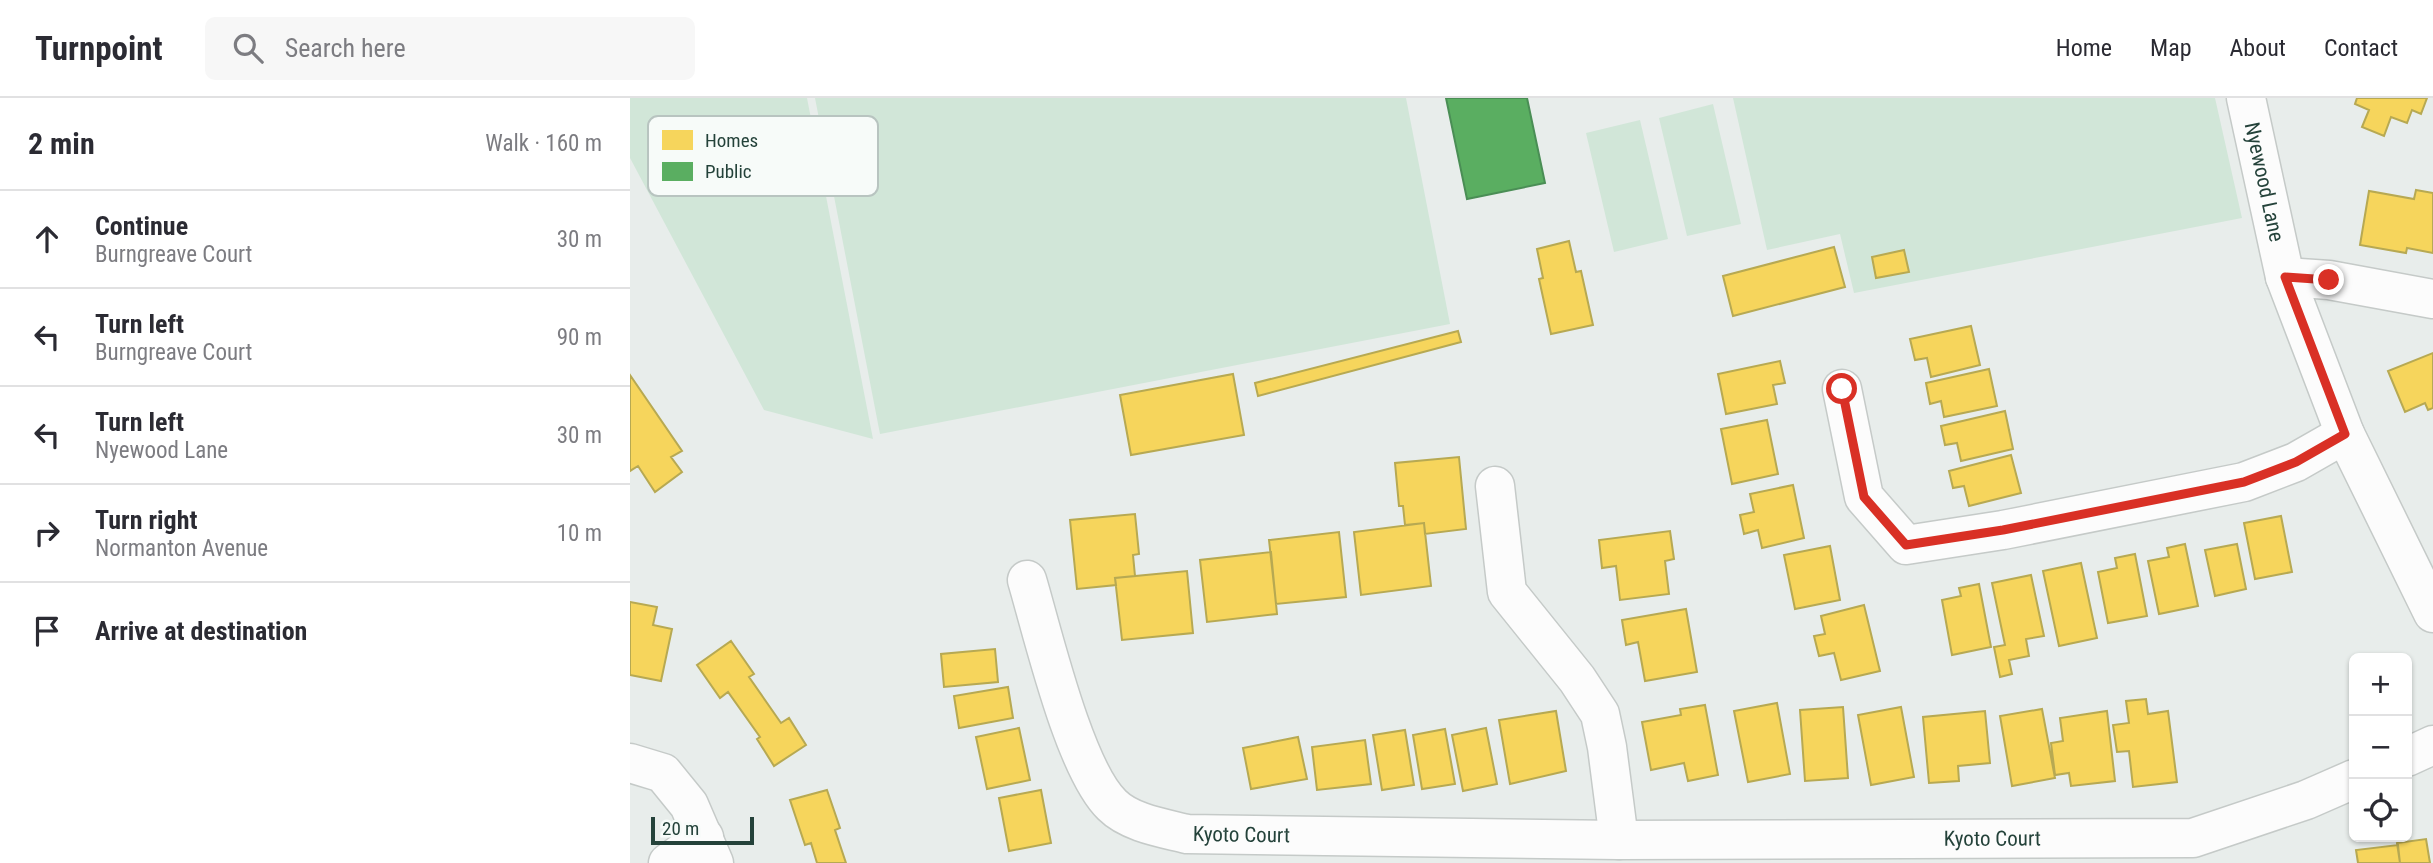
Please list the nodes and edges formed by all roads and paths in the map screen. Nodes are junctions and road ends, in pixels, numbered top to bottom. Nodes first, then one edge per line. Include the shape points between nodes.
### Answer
1 (2246, 98) edge
2 (2285, 277) junction
3 (2433, 299) edge
4 (1842, 389) dead end
5 (2345, 434) junction
6 (1495, 486) dead end
7 (1027, 580) dead end
8 (2433, 613) edge
9 (2433, 745) edge
10 (2412, 755) edge
11 (630, 763) edge
12 (2349, 781) edge
13 (1619, 840) junction
14 (709, 850) edge
15 (668, 863) edge

1 - 2 street, Nyewood Lane
2 - 3 street via 2329,280
2 - 5 street, Nyewood Lane
4 - 5 street via 1864,497 1906,545 2244,482 2296,462
5 - 8 street, Nyewood Lane
6 - 13 street via 1507,592 1600,715
7 - 13 street, Kyoto Court via 1088,767 1112,806 1149,824 1187,834
9 - 10 street
11 - 14 street via 663,773 689,805
12 - 13 street, Kyoto Court via 2193,838
14 - 15 street

